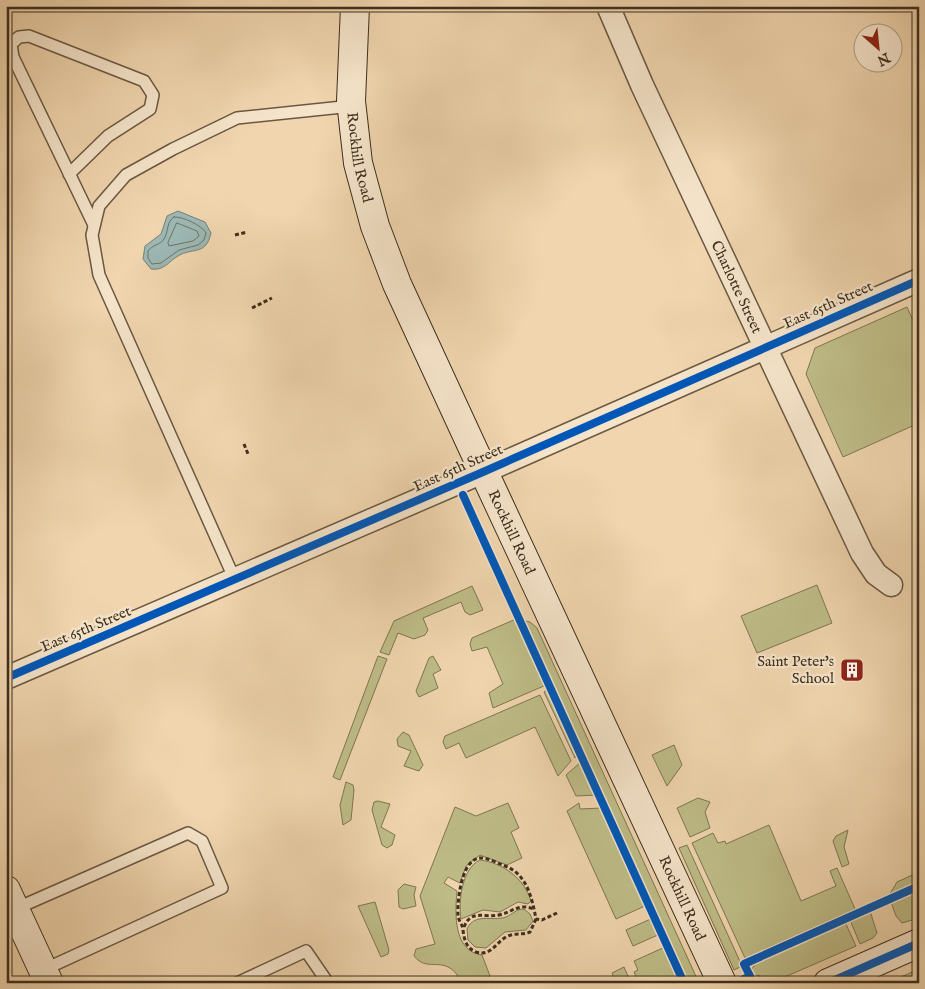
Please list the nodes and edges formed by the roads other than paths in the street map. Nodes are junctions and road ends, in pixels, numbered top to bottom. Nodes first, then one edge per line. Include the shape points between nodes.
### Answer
1 (355, 6) edge
2 (608, 6) edge
3 (352, 106) junction
4 (69, 174) junction
5 (94, 225) junction
6 (919, 280) edge
7 (765, 348) junction
8 (483, 472) junction
9 (235, 580) junction
10 (891, 586) dead end
11 (6, 678) edge
12 (11, 899) edge
13 (919, 943) edge
14 (46, 976) edge
15 (237, 983) edge
16 (328, 983) edge
17 (722, 983) edge
18 (828, 983) edge

1 - 3 main road, Rockhill Road
2 - 7 street, Charlotte Street
3 - 5 lane via 237,118 126,175 99,206
3 - 8 main road, Rockhill Road via 358,163 375,226 397,284
4 - 4 lane via 13,57 11,44 19,37 29,36 144,81 153,95 150,109 108,136
4 - 5 lane
5 - 9 lane via 92,234 99,275
6 - 7 street, East 65th Street
7 - 8 street, East 65th Street
7 - 10 street, Charlotte Street via 862,553 876,574
8 - 9 street, East 65th Street
8 - 17 main road, Rockhill Road
9 - 11 street, East 65th Street
12 - 14 main road
12 - 14 lane via 188,832 202,841 222,888
13 - 18 main road
15 - 16 lane via 306,952

